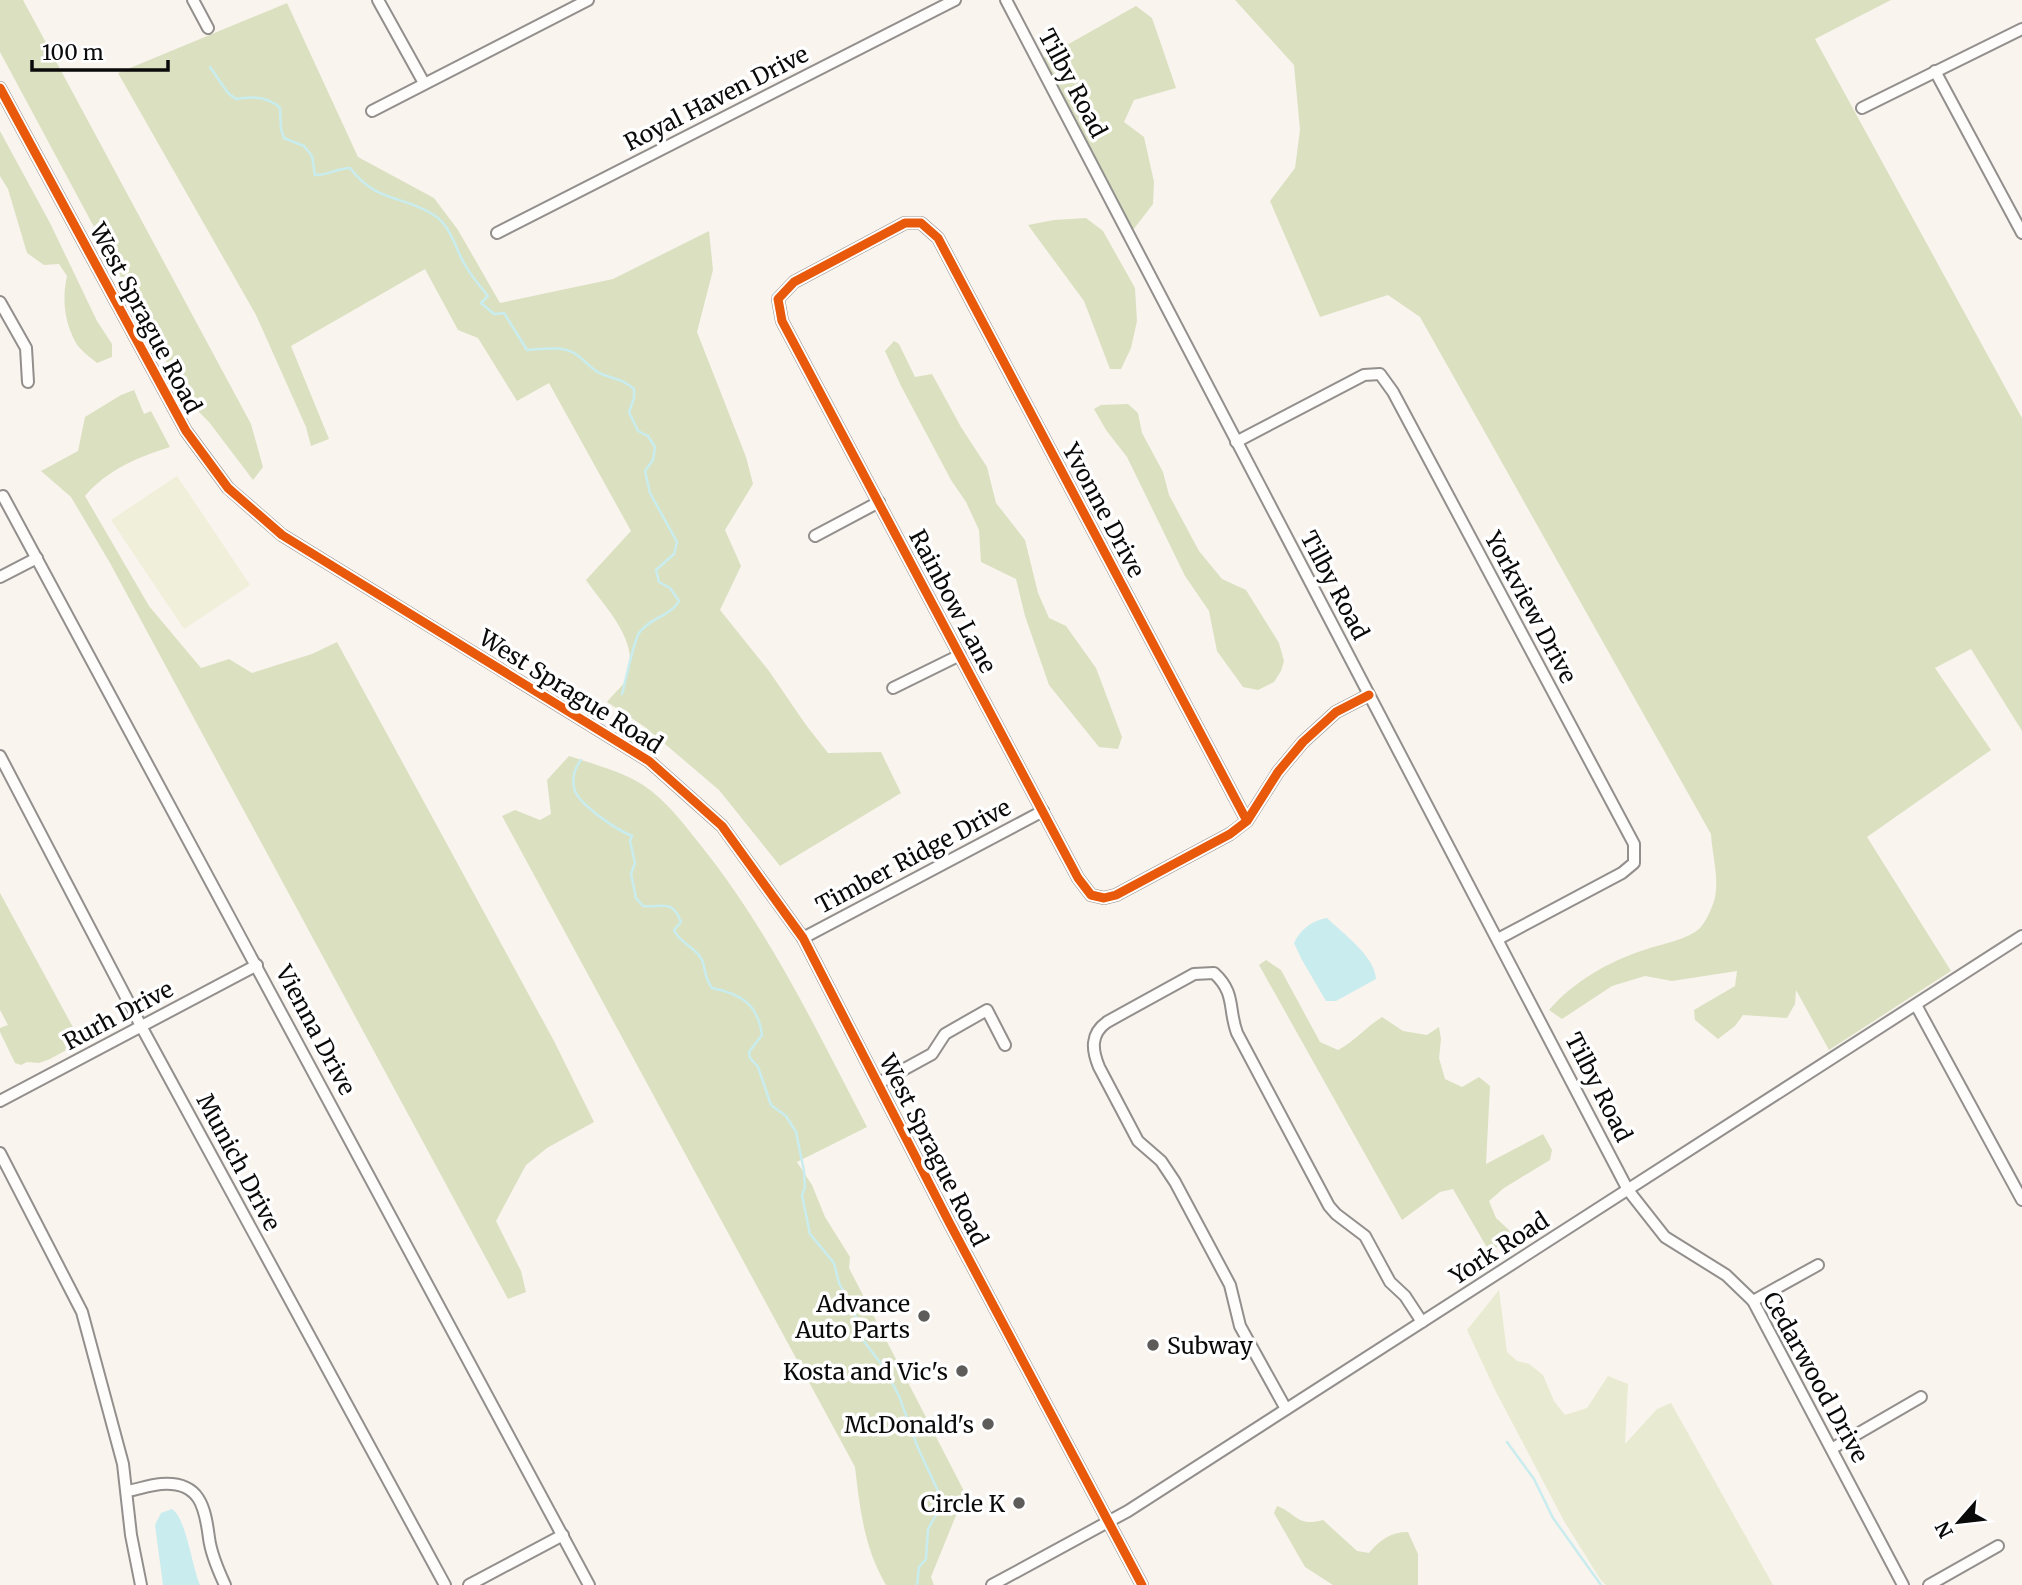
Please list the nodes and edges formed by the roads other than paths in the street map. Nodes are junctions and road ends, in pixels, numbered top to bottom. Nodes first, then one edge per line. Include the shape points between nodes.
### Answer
1 (192, 0) edge
2 (378, 0) edge
3 (588, 0) edge
4 (955, 0) edge
5 (1006, 0) edge
6 (208, 28) dead end
7 (2022, 29) edge
8 (1935, 71) junction
9 (424, 83) junction
10 (0, 88) edge
11 (1862, 108) dead end
12 (372, 111) dead end
13 (497, 233) dead end
14 (2022, 233) edge
15 (778, 299) joint
16 (0, 302) edge
17 (28, 382) dead end
18 (1236, 442) junction
19 (3, 496) dead end
20 (878, 502) junction
21 (815, 536) dead end
22 (37, 558) junction
23 (0, 578) edge
24 (960, 655) junction
25 (893, 688) dead end
26 (1368, 695) junction
27 (0, 756) edge
28 (1043, 811) junction
29 (1247, 821) junction
30 (2022, 936) edge
31 (803, 938) junction
32 (1498, 939) junction
33 (257, 965) junction
34 (1916, 1005) junction
35 (141, 1026) junction
36 (1005, 1045) dead end
37 (879, 1083) junction
38 (0, 1101) edge
39 (0, 1153) edge
40 (1628, 1189) junction
41 (2022, 1200) edge
42 (1818, 1265) dead end
43 (1753, 1301) junction
44 (1422, 1322) junction
45 (1921, 1397) dead end
46 (1286, 1409) junction
47 (1833, 1448) junction
48 (128, 1491) junction
49 (1107, 1522) junction
50 (563, 1535) junction
51 (1998, 1546) dead end
52 (141, 1585) edge
53 (225, 1585) edge
54 (446, 1585) edge
55 (469, 1585) edge
56 (589, 1585) edge
57 (992, 1585) edge
58 (1142, 1585) edge
59 (1903, 1585) edge
60 (1929, 1585) edge

1 - 6 street
2 - 9 street
3 - 9 street
4 - 13 street, Royal Haven Drive
5 - 18 street, Tilby Road
7 - 8 street
8 - 11 street
8 - 14 street
9 - 12 street
10 - 31 street, West Sprague Road via 186,431 228,488 282,535 649,761 722,826
15 - 20 street, Rainbow Lane via 782,321
15 - 29 street, Yvonne Drive via 794,282 905,223 921,223 937,239
16 - 17 street via 26,348
18 - 26 street, Tilby Road
18 - 32 street, Yorkview Drive via 1364,375 1380,374 1633,844 1634,863 1622,873
19 - 22 street, Vienna Drive
20 - 21 street
20 - 24 street, Rainbow Lane
22 - 23 street
22 - 33 street, Vienna Drive
24 - 25 street
24 - 28 street, Rainbow Lane
26 - 29 street via 1336,712 1303,742
26 - 32 street, Tilby Road
27 - 35 street, Munich Drive
28 - 29 street, Rainbow Lane via 1078,878 1091,895 1104,898
28 - 31 street, Timber Ridge Drive
30 - 34 street, York Road
31 - 37 street, West Sprague Road
32 - 40 street, Tilby Road
33 - 35 street, Rurh Drive
33 - 50 street, Vienna Drive
34 - 40 street, York Road
34 - 41 street
35 - 38 street, Rurh Drive
35 - 54 street, Munich Drive
36 - 37 street via 987,1010 945,1034 932,1054
37 - 49 street, West Sprague Road
39 - 48 street via 82,1312
40 - 43 street, Cedarwood Drive via 1665,1237 1726,1275
40 - 44 street, York Road
42 - 43 street
43 - 47 street, Cedarwood Drive
44 - 46 street, York Road
44 - 46 street via 1390,1282 1365,1236 1329,1206 1237,1033 1232,1000 1223,981 1214,973 1194,974 1107,1022 1095,1035 1094,1056 1099,1067 1138,1141 1161,1161 1175,1182 1230,1285 1240,1326
45 - 47 street
46 - 49 street, York Road
47 - 59 street, Cedarwood Drive
48 - 52 street
48 - 53 street via 161,1484 195,1494 206,1511 216,1566
49 - 57 street, York Road
49 - 58 street, West Sprague Road
50 - 55 street
50 - 56 street, Vienna Drive
51 - 60 street

